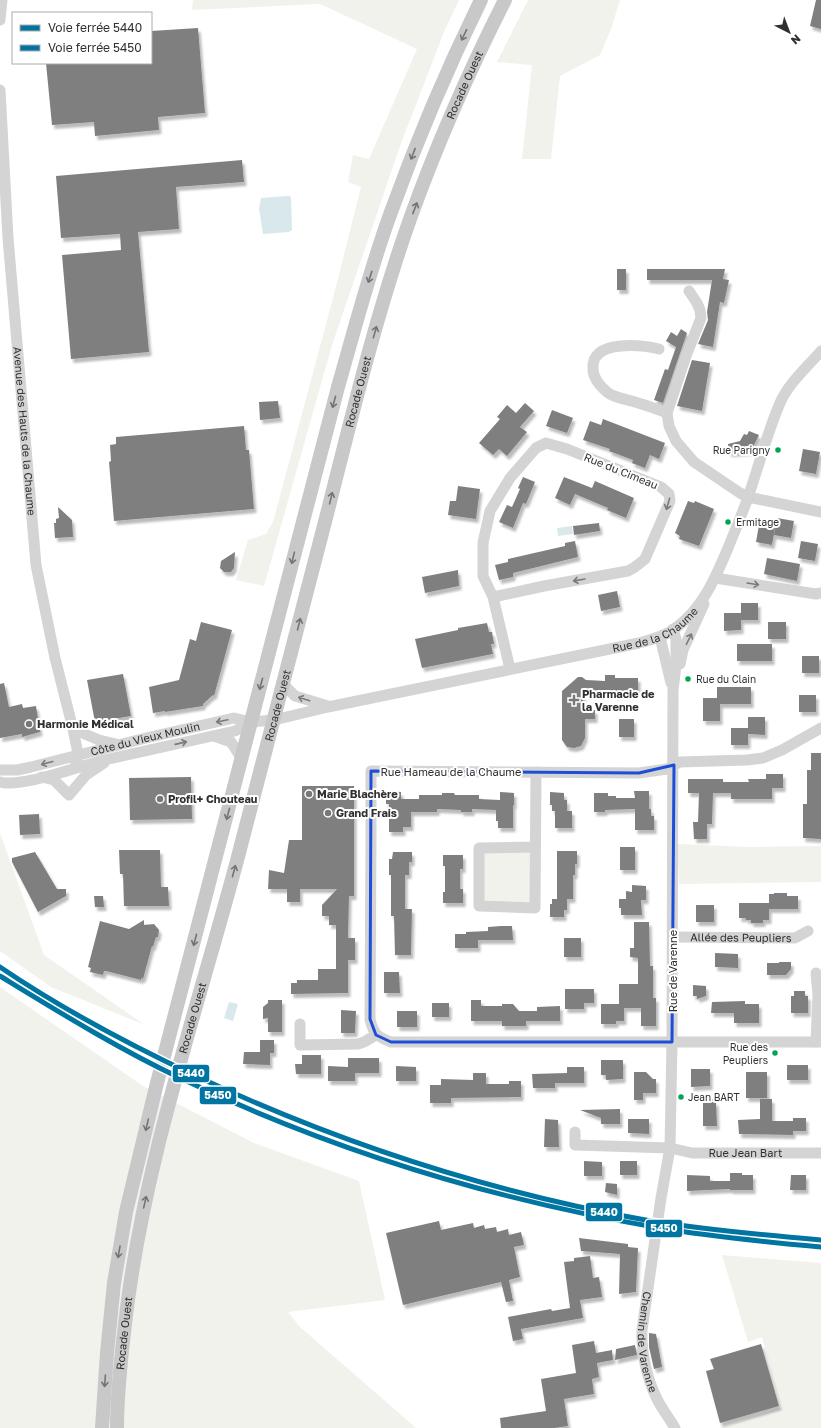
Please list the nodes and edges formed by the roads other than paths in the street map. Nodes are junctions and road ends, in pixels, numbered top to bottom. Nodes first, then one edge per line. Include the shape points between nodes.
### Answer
1 (2, 0) edge
2 (481, 0) edge
3 (505, 0) edge
4 (0, 20) edge
5 (0, 90) edge
6 (689, 291) dead end
7 (659, 349) dead end
8 (821, 351) edge
9 (667, 413) junction
10 (748, 496) junction
11 (821, 512) edge
12 (715, 578) junction
13 (710, 589) junction
14 (821, 593) edge
15 (493, 597) junction
16 (673, 630) junction
17 (660, 637) junction
18 (510, 669) junction
19 (284, 685) junction
20 (673, 690) junction
21 (328, 706) junction
22 (274, 720) junction
23 (251, 722) junction
24 (821, 728) edge
25 (73, 729) junction
26 (214, 736) junction
27 (118, 744) junction
28 (78, 754) junction
29 (111, 759) junction
30 (242, 759) junction
31 (674, 765) junction
32 (75, 768) junction
33 (0, 770) edge
34 (536, 772) junction
35 (42, 777) junction
36 (0, 782) edge
37 (535, 847) junction
38 (808, 931) dead end
39 (673, 937) junction
40 (816, 973) dead end
41 (300, 1024) dead end
42 (376, 1035) junction
43 (672, 1042) junction
44 (819, 1042) edge
45 (575, 1132) dead end
46 (670, 1148) junction
47 (821, 1153) edge
48 (653, 1251) joint
49 (117, 1424) edge
50 (102, 1425) edge
51 (675, 1428) edge

1 - 4 street
2 -> 23 main road, Rocade Ouest via 457,49 390,213 338,387
19 -> 3 main road, Rocade Ouest via 359,390 410,221 476,57
5 - 25 street, Avenue des Hauts de la Chaume via 8,238 36,565 56,663
6 - 9 street via 697,303 701,318
7 - 9 street via 642,346 608,348 597,355 592,365 599,384 608,393
8 - 10 street, Rue de la Chaume via 792,384 781,401
9 - 10 street via 672,435 684,453 705,471
10 - 11 street
10 - 12 street, Rue de la Chaume
12 - 13 street, Rue de la Chaume
12 -> 14 street
13 - 16 street, Rue de la Chaume via 697,608
20 -> 13 street, Rue de Varenne via 683,650
15 -> 15 street, Rue du Cimeau via 483,576 482,566 483,543 490,511 510,478 536,448 546,443 567,449 661,487 669,494 670,502 645,558 635,567 628,571
15 - 18 street, Rue du Cimeau
16 - 17 street, Rue de la Chaume
16 - 20 street, Rue de Varenne via 676,639 676,665
17 - 18 street, Rue de la Chaume
17 - 20 street, Rue de Varenne
18 - 21 street, Rue de la Chaume
21 -> 19 street, Rue de la Chaume via 295,696
19 - 22 main road, Rocade Ouest
20 - 31 street, Rue de Varenne
21 - 22 street, Rue de la Chaume
22 - 23 street, Rue de la Chaume
49 -> 22 main road, Rocade Ouest via 129,1284 142,1213 170,1095 224,909
23 - 26 street, Côte du Vieux Moulin
23 -> 27 street, Côte du Vieux Moulin via 234,718
23 - 30 main road, Rocade Ouest
24 - 31 street via 764,758 680,762
25 - 27 street via 99,740
25 - 28 street, Avenue des Hauts de la Chaume
29 -> 26 street, Côte du Vieux Moulin
26 - 30 street, Côte du Vieux Moulin via 231,742
27 - 28 street, Côte du Vieux Moulin
28 - 32 street, Avenue des Hauts de la Chaume
28 -> 33 street, Côte du Vieux Moulin via 17,770
29 - 32 street, Côte du Vieux Moulin
29 - 35 street via 86,775 69,795 54,780
30 -> 50 main road, Rocade Ouest via 126,1212 114,1283
31 - 34 street, Rue Hameau de la Chaume via 667,769 639,773
31 - 39 street, Rue de Varenne
32 - 35 street, Côte du Vieux Moulin
34 - 37 street
34 - 42 street, Rue Hameau de la Chaume via 371,771 370,1019
35 - 36 street, Côte du Vieux Moulin via 7,784
37 - 37 street via 535,908 479,906 479,848
38 - 39 street, Allée des Peupliers via 795,938
39 - 43 street, Rue de Varenne
40 - 44 street
41 - 42 street via 300,1045 358,1044
42 - 43 street via 391,1042
43 - 44 street
43 - 46 street, Rue de Varenne
45 - 46 street, Rue Jean Bart via 576,1145
46 - 47 street, Rue Jean Bart via 692,1153
46 - 48 street, Rue de Varenne
48 - 51 street, Chemin de Varenne via 642,1341 653,1390

